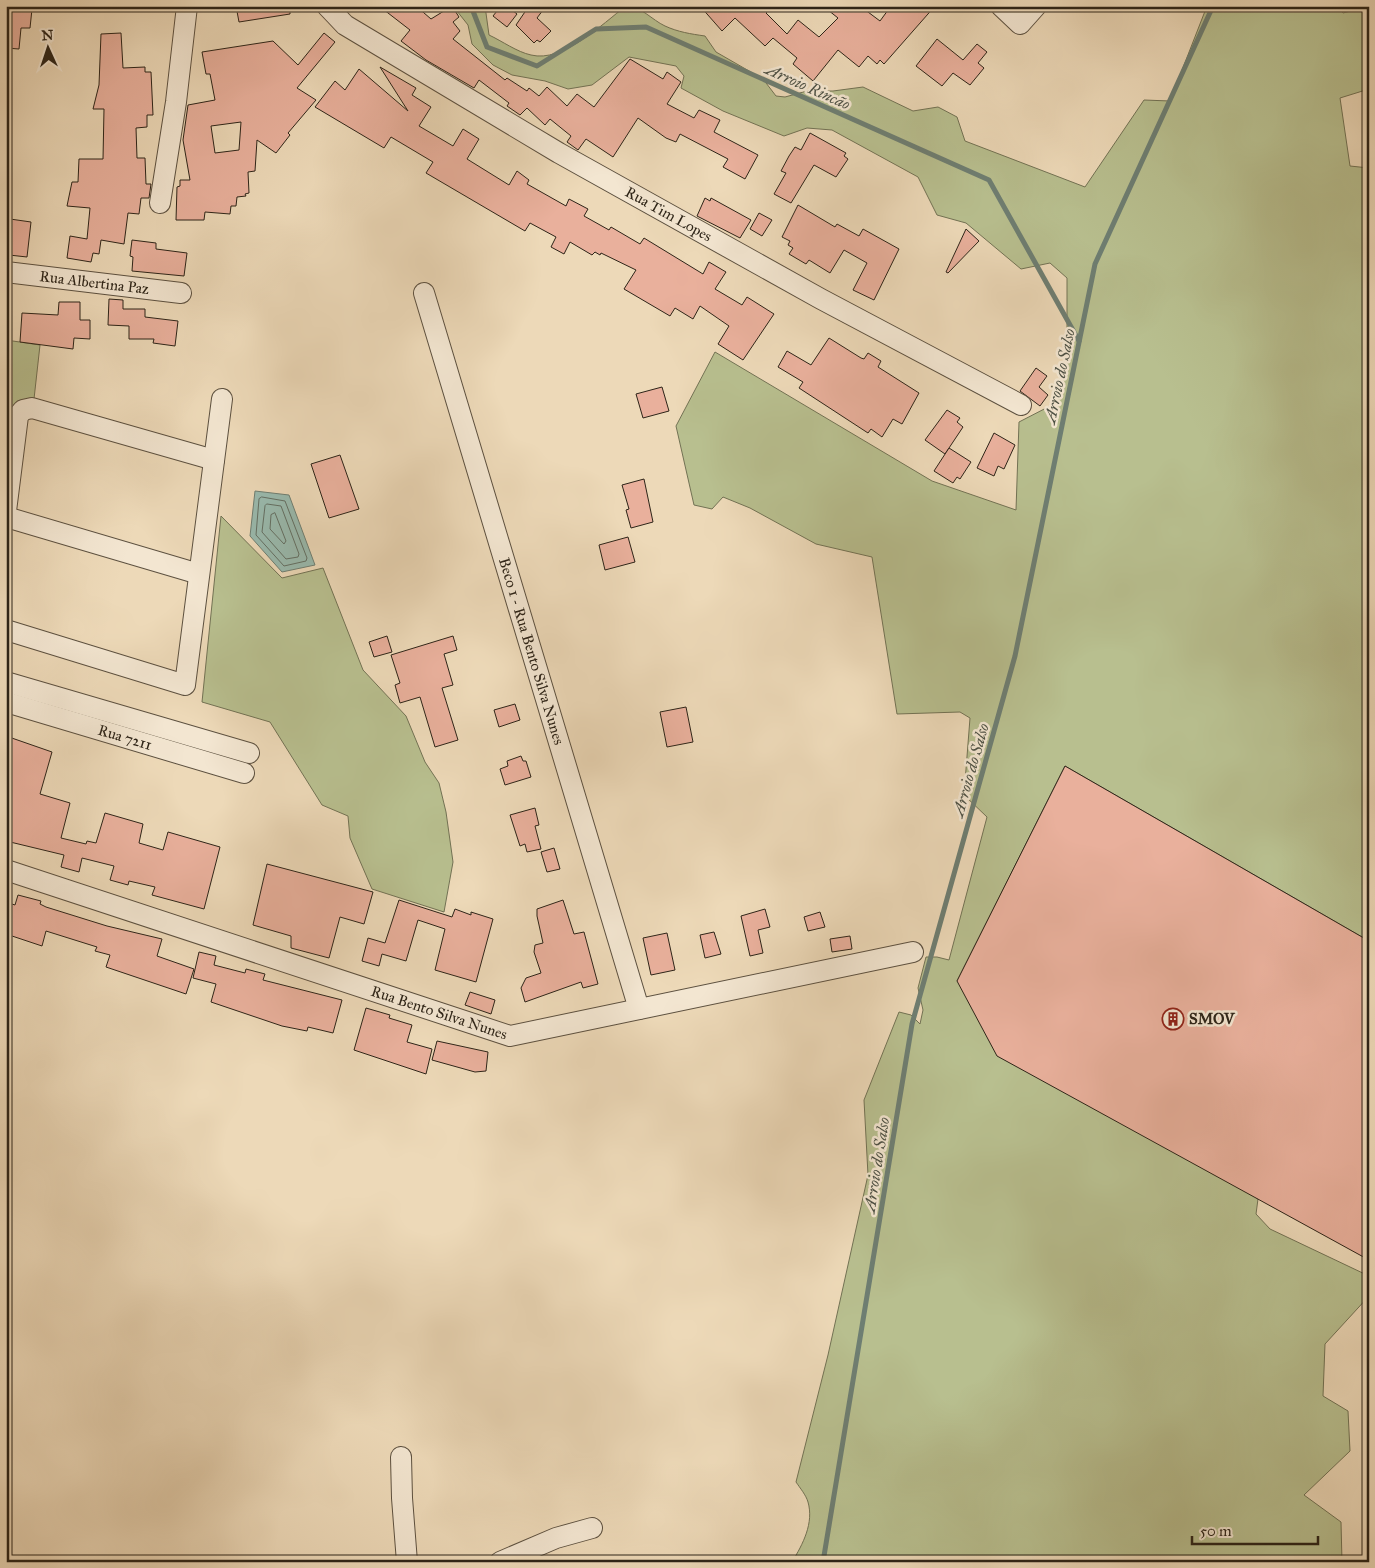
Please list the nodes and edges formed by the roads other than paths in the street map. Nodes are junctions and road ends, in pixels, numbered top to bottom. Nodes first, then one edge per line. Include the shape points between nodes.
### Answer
1 (187, 6) edge
2 (327, 6) edge
3 (1001, 6) edge
4 (1036, 6) edge
5 (160, 203) dead end
6 (6, 272) edge
7 (181, 293) dead end
8 (424, 293) dead end
9 (222, 399) dead end
10 (1020, 405) dead end
11 (214, 460) junction
12 (6, 512) edge
13 (6, 517) edge
14 (199, 574) junction
15 (6, 630) edge
16 (6, 682) edge
17 (6, 702) edge
18 (6, 870) edge
19 (913, 952) dead end
20 (639, 1009) junction
21 (401, 1457) dead end
22 (592, 1528) dead end
23 (407, 1562) edge
24 (500, 1562) edge

1 - 5 street
2 - 10 street, Rua Tim Lopes via 345,25 558,153
3 - 4 street via 1020,24
6 - 7 street, Rua Albertina Paz
8 - 20 street, Beco 1 - Rua Bento Silva Nunes
9 - 11 street
11 - 12 street via 32,408 23,410 18,416
11 - 14 street
13 - 14 street
14 - 15 street via 185,685
16 - 17 street, Rua 7211 via 246,763
18 - 20 street, Rua Bento Silva Nunes via 510,1036
19 - 20 street, Rua Bento Silva Nunes
21 - 23 street
22 - 24 street via 556,1538

